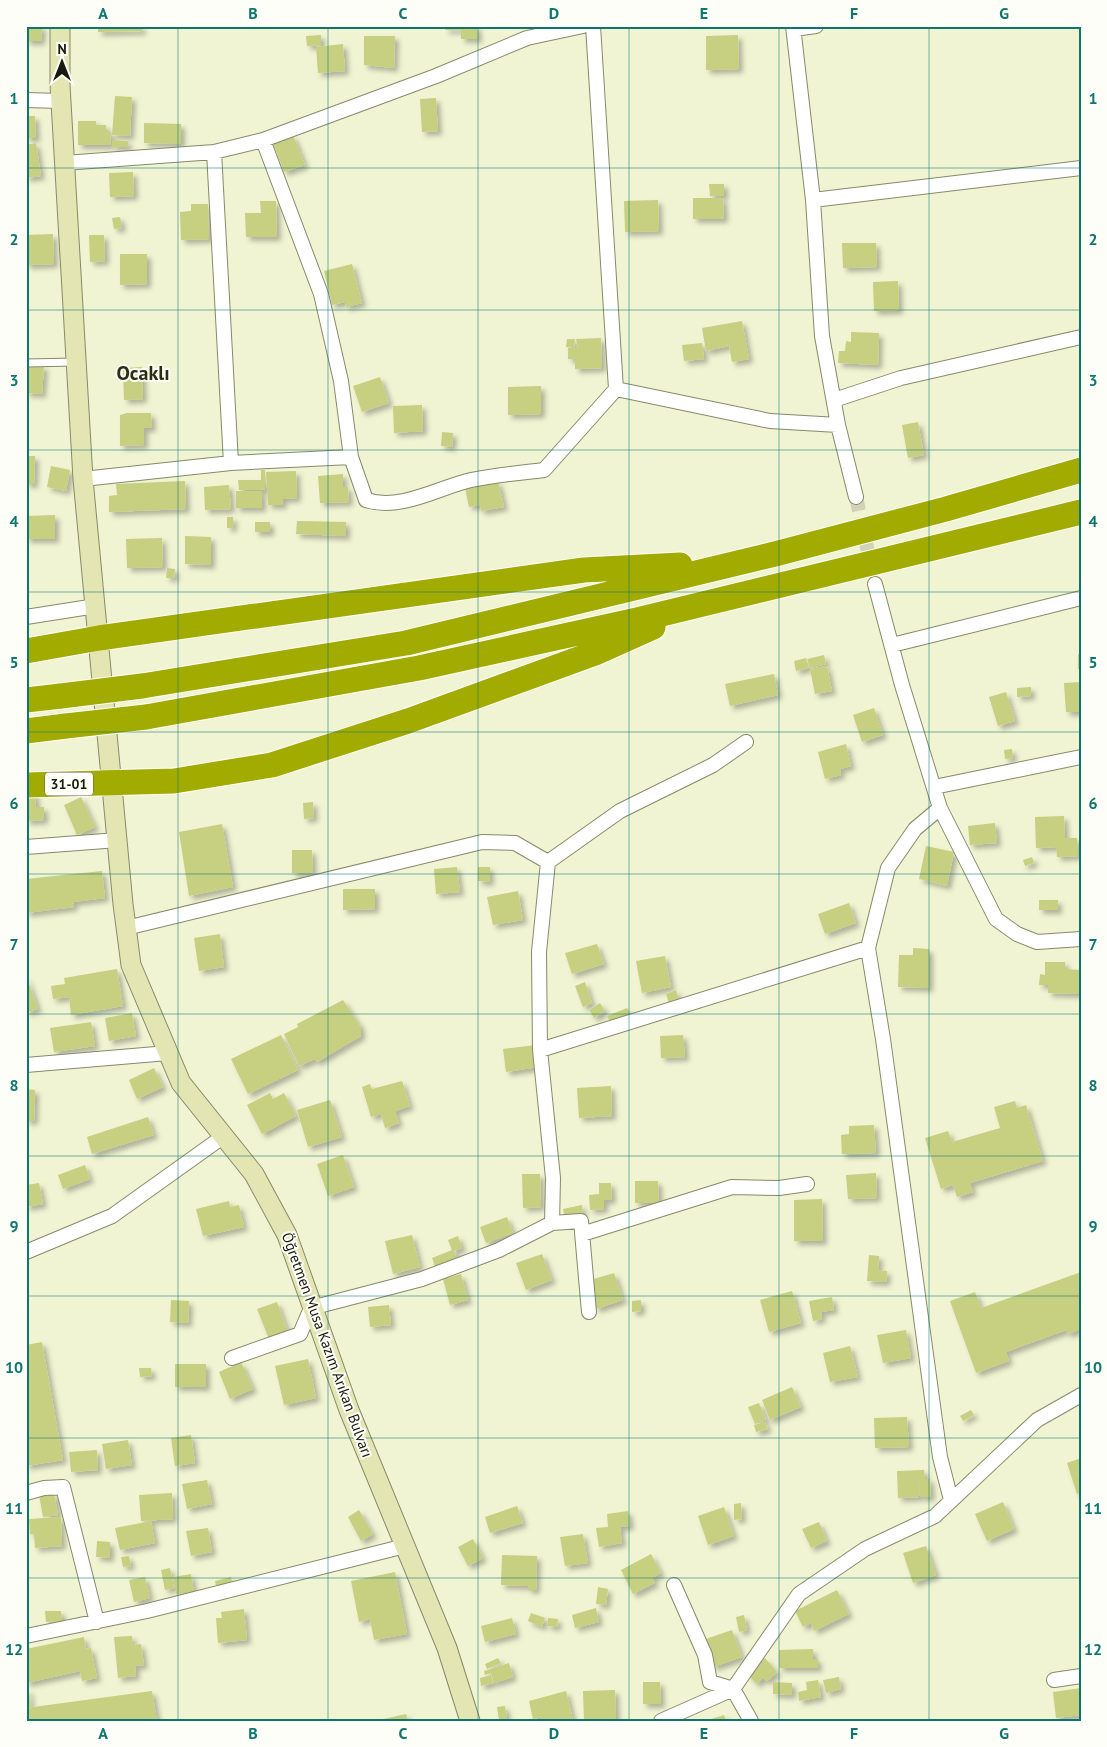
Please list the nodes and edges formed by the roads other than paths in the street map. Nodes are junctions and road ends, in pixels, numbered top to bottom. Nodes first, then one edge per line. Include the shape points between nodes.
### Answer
1 (60, 26) edge
2 (583, 26) edge
3 (593, 26) edge
4 (816, 26) edge
5 (794, 28) edge
6 (26, 100) edge
7 (61, 101) junction
8 (263, 140) junction
9 (214, 152) junction
10 (64, 163) junction
11 (1081, 168) edge
12 (813, 200) junction
13 (1081, 337) edge
14 (75, 362) junction
15 (26, 363) edge
16 (616, 389) junction
17 (834, 400) junction
18 (838, 426) junction
19 (351, 457) junction
20 (231, 463) junction
21 (1081, 470) edge
22 (83, 479) junction
23 (856, 497) tunnel mouth
24 (1081, 512) edge
25 (775, 554) junction
26 (788, 583) junction
27 (875, 584) tunnel mouth
28 (1081, 598) edge
29 (96, 606) junction
30 (26, 617) edge
31 (99, 638) junction
32 (892, 645) junction
33 (26, 651) edge
34 (26, 700) edge
35 (26, 731) edge
36 (746, 742) dead end
37 (1081, 757) edge
38 (113, 783) junction
39 (26, 785) edge
40 (934, 787) junction
41 (940, 808) junction
42 (118, 840) junction
43 (26, 846) edge
44 (548, 862) junction
45 (126, 928) junction
46 (1081, 939) edge
47 (868, 948) junction
48 (540, 1050) junction
49 (168, 1053) junction
50 (26, 1065) edge
51 (224, 1136) junction
52 (807, 1184) dead end
53 (552, 1223) junction
54 (582, 1234) junction
55 (26, 1252) edge
56 (313, 1308) junction
57 (589, 1312) dead end
58 (232, 1358) dead end
59 (1081, 1395) edge
60 (26, 1493) edge
61 (951, 1500) junction
62 (405, 1546) junction
63 (674, 1585) dead end
64 (97, 1622) junction
65 (26, 1636) edge
66 (1081, 1676) edge
67 (1054, 1680) dead end
68 (733, 1689) junction
69 (470, 1721) edge
70 (661, 1721) edge
71 (751, 1721) edge

1 - 7 street, 31-01
2 - 8 street via 527,38 436,76
3 - 16 street
4 - 5 street
5 - 12 street
6 - 7 street
7 - 10 street, 31-01
8 - 9 street
8 - 19 street via 321,294 341,381
9 - 10 street
9 - 20 street
10 - 14 street, 31-01
11 - 12 street
12 - 17 street via 822,336
13 - 17 street via 901,378
14 - 15 lane
14 - 22 street, 31-01
16 - 18 street via 770,421
16 - 19 street via 544,470 471,480 381,505 366,500
17 - 18 street
18 - 23 street
19 - 20 street
20 - 22 street
21 - 25 highway
22 - 29 street, 31-01
24 - 26 highway
25 - 31 highway via 653,568 584,570
25 - 34 highway, bridge via 406,643 142,686
26 - 35 highway, bridge via 418,668 146,717
26 - 38 highway via 645,629 595,653 408,722 272,765 174,781
27 - 32 street
28 - 32 street
29 - 30 street
29 - 31 street, 31-01
31 - 33 highway
31 - 38 street, 31-01
32 - 40 street
36 - 44 street via 714,765 620,811
37 - 40 street
38 - 39 highway, 31-01
38 - 42 street, Öğretmen Musa Kazım Arıkan Bulvarı
40 - 41 street
41 - 46 street via 996,919 1017,934 1037,942
41 - 47 street via 915,829 888,868
42 - 43 street
42 - 45 street, Öğretmen Musa Kazım Arıkan Bulvarı
44 - 45 street via 516,843 482,842
44 - 48 street via 539,952
45 - 49 street, Öğretmen Musa Kazım Arıkan Bulvarı via 132,965
47 - 48 street
47 - 61 street via 940,1457
48 - 53 street via 553,1178
49 - 50 street
49 - 51 street, Öğretmen Musa Kazım Arıkan Bulvarı via 181,1083
51 - 55 street via 112,1216
51 - 56 street, Öğretmen Musa Kazım Arıkan Bulvarı via 254,1174 288,1235
52 - 54 street via 779,1188 732,1187
53 - 54 street via 581,1221
53 - 56 street via 499,1250 422,1279
54 - 57 street
56 - 58 street via 300,1334
56 - 62 street, Öğretmen Musa Kazım Arıkan Bulvarı via 349,1410
59 - 61 street via 1037,1420
60 - 64 street via 63,1487
61 - 68 street via 934,1516 865,1549 799,1594
62 - 64 street
62 - 69 street, Öğretmen Musa Kazım Arıkan Bulvarı via 447,1648
63 - 68 street via 705,1655 710,1682
64 - 65 street
66 - 67 street
68 - 70 street
68 - 71 street

